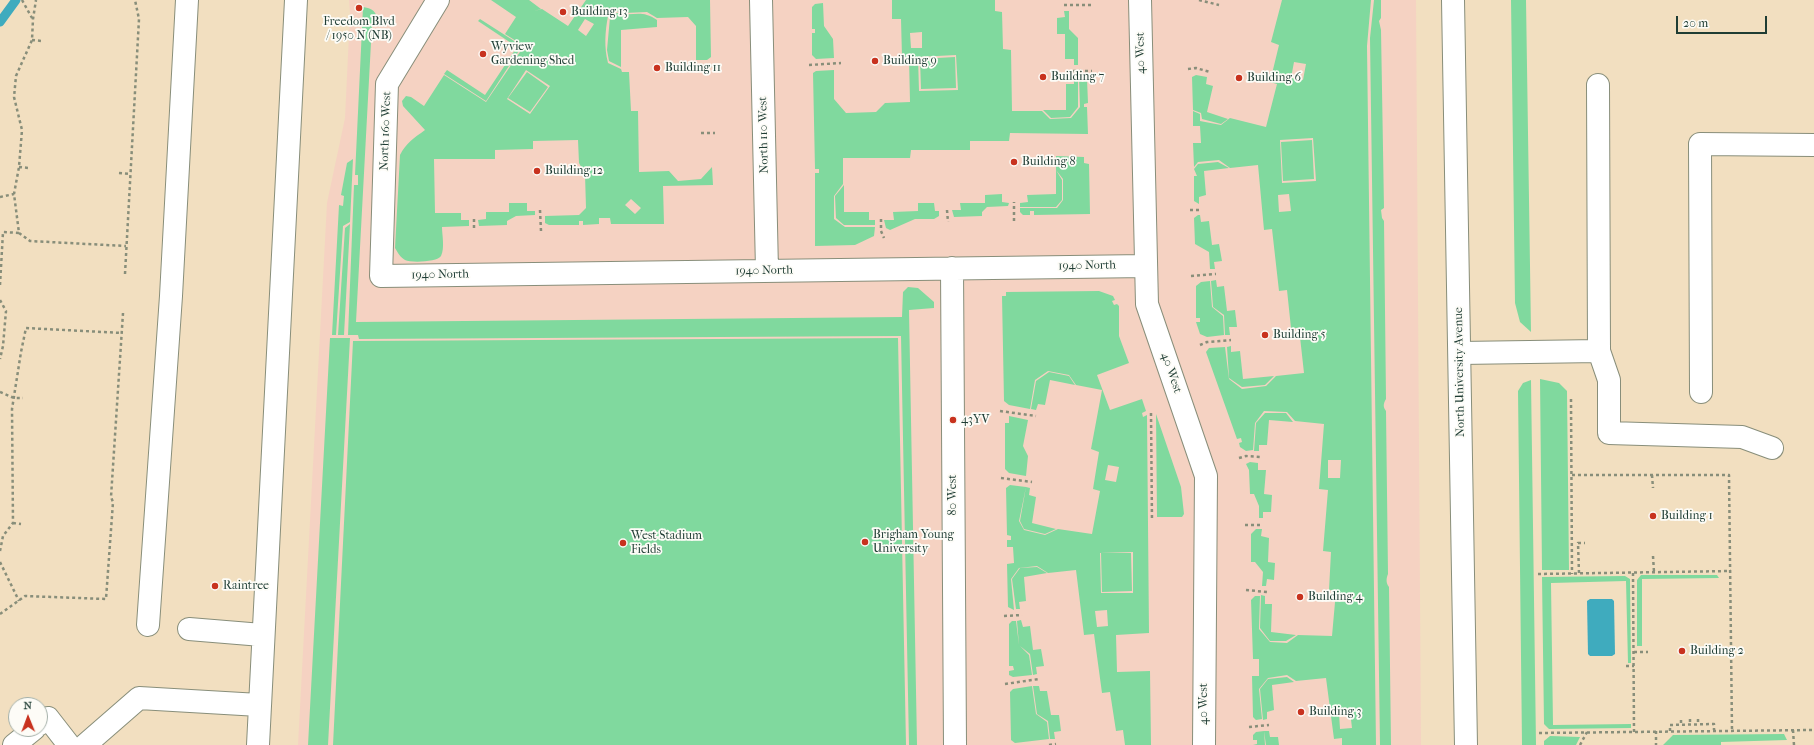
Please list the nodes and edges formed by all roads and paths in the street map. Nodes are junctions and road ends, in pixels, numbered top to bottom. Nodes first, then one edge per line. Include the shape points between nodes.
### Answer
1 (36, 0) edge
2 (134, 0) edge
3 (187, 0) edge
4 (296, 0) edge
5 (438, 0) edge
6 (761, 0) edge
7 (1140, 0) edge
8 (1199, 0) edge
9 (1454, 0) edge
10 (22, 1) edge
11 (1064, 5) dead end
12 (1090, 5) dead end
13 (1219, 5) dead end
14 (33, 19) junction
15 (32, 40) junction
16 (42, 41) dead end
17 (133, 46) dead end
18 (137, 47) junction
19 (809, 64) dead end
20 (841, 64) dead end
21 (691, 66) dead end
22 (714, 66) dead end
23 (1188, 69) dead end
24 (1074, 71) dead end
25 (1092, 71) dead end
26 (1210, 72) dead end
27 (1598, 85) dead end
28 (701, 133) dead end
29 (715, 133) dead end
30 (1814, 145) edge
31 (19, 167) junction
32 (30, 168) dead end
33 (119, 173) dead end
34 (130, 174) junction
35 (14, 194) junction
36 (0, 198) edge
37 (1014, 202) dead end
38 (540, 210) dead end
39 (947, 210) dead end
40 (1190, 210) dead end
41 (1200, 210) dead end
42 (474, 219) dead end
43 (881, 219) dead end
44 (1014, 221) dead end
45 (948, 222) dead end
46 (541, 231) dead end
47 (474, 232) dead end
48 (19, 233) junction
49 (884, 238) dead end
50 (126, 246) junction
51 (1146, 266) junction
52 (952, 268) junction
53 (767, 270) junction
54 (125, 274) dead end
55 (1216, 274) dead end
56 (382, 276) joint
57 (1191, 276) dead end
58 (0, 285) edge
59 (0, 300) edge
60 (123, 313) dead end
61 (122, 333) junction
62 (1232, 340) dead end
63 (1200, 346) dead end
64 (1599, 351) junction
65 (1460, 353) junction
66 (0, 359) edge
67 (0, 392) edge
68 (1701, 392) dead end
69 (14, 398) junction
70 (23, 398) dead end
71 (1571, 399) dead end
72 (1000, 411) dead end
73 (1151, 413) dead end
74 (1036, 416) dead end
75 (1772, 448) dead end
76 (1260, 457) dead end
77 (1239, 458) dead end
78 (1572, 475) junction
79 (1652, 475) junction
80 (1001, 478) dead end
81 (1032, 482) dead end
82 (1653, 488) dead end
83 (1152, 521) dead end
84 (13, 523) junction
85 (21, 524) dead end
86 (1245, 525) dead end
87 (1263, 525) dead end
88 (1585, 543) dead end
89 (0, 551) edge
90 (1653, 556) dead end
91 (0, 562) edge
92 (1731, 571) junction
93 (1633, 572) junction
94 (1654, 572) junction
95 (1538, 574) dead end
96 (1572, 574) junction
97 (1579, 574) junction
98 (1246, 590) dead end
99 (1267, 592) dead end
100 (19, 601) junction
101 (0, 614) edge
102 (1022, 615) dead end
103 (1004, 616) dead end
104 (148, 625) dead end
105 (189, 629) dead end
106 (262, 635) junction
107 (1731, 649) junction
108 (1716, 650) dead end
109 (1634, 652) junction
110 (1648, 652) dead end
111 (1626, 666) dead end
112 (1634, 666) junction
113 (1039, 679) dead end
114 (1005, 684) dead end
115 (259, 705) junction
116 (48, 718) edge
117 (1690, 719) dead end
118 (1698, 719) dead end
119 (1681, 720) dead end
120 (1690, 724) junction
121 (1698, 724) junction
122 (1269, 725) dead end
123 (1681, 725) junction
124 (1249, 727) dead end
125 (1714, 730) junction
126 (1732, 730) junction
127 (1793, 730) junction
128 (1814, 730) edge
129 (1656, 731) junction
130 (1670, 731) junction
131 (1587, 732) junction
132 (1634, 732) junction
133 (1539, 733) dead end
134 (24, 737) edge
135 (1056, 744) edge
136 (14, 745) edge
137 (69, 745) edge
138 (85, 745) edge
139 (258, 745) edge
140 (955, 745) edge
141 (1049, 745) edge
142 (1204, 745) edge
143 (1466, 745) edge
144 (1580, 745) edge
145 (1656, 745) edge
146 (1794, 745) edge

1 - 14 path
2 - 18 path via 139,20
3 - 104 main road via 171,296
4 - 106 main road
5 - 56 main road, North 160 West via 387,84
6 - 53 main road, North 110 West
7 - 51 main road, 40 West
8 - 13 path
9 - 65 main road, North University Avenue
10 - 14 path
11 - 12 path
14 - 15 path
15 - 16 path
15 - 31 path via 16,76 14,97 22,130
17 - 18 path
18 - 34 path
19 - 20 path
21 - 22 path
23 - 26 path via 1196,68
24 - 25 path
27 - 64 main road
28 - 29 path
30 - 68 main road via 1700,144
31 - 32 path
31 - 35 path
33 - 34 path
34 - 50 path
35 - 36 path
35 - 48 path
37 - 44 path
38 - 46 path
39 - 45 path
40 - 41 path
42 - 47 path
43 - 49 path via 881,232
48 - 50 path via 30,241
48 - 58 path via 3,232
50 - 54 path
51 - 52 main road, 1940 North
51 - 142 main road, 40 West via 1147,304 1206,476
52 - 53 main road, 1940 North
52 - 140 main road, 80 West
53 - 56 main road, 1940 North
55 - 57 path
59 - 66 path via 6,311
60 - 61 path
61 - 69 path via 26,328
61 - 100 path via 115,402 111,497 113,502 106,599 25,596
62 - 63 path via 1207,342
64 - 65 main road
64 - 75 main road via 1609,380 1609,433 1742,437
65 - 143 main road, North University Avenue
67 - 69 path
69 - 70 path
69 - 84 path
71 - 78 path
72 - 74 path
73 - 83 path
76 - 77 path
78 - 79 path
78 - 96 path
79 - 82 path
79 - 92 path via 1730,475
80 - 81 path
84 - 85 path
84 - 89 path via 2,536
86 - 87 path
88 - 97 path via 1578,543
90 - 94 path
91 - 100 path
92 - 94 path
92 - 107 path
93 - 94 path
93 - 97 path
93 - 109 path
95 - 96 path
96 - 97 path
98 - 99 path
100 - 101 path
102 - 103 path
105 - 106 main road
106 - 115 main road
107 - 108 path
107 - 126 path
109 - 110 path
109 - 112 path
111 - 112 path
112 - 132 path
113 - 114 path
115 - 138 main road via 139,698
115 - 139 main road
116 - 137 main road
117 - 120 path
118 - 121 path
119 - 123 path
120 - 121 path
120 - 123 path
121 - 125 path via 1714,724
122 - 124 path
123 - 130 path via 1670,725
125 - 126 path
125 - 130 path
126 - 127 path
127 - 128 path
127 - 146 path
129 - 130 path
129 - 132 path
129 - 145 path
131 - 132 path
131 - 133 path
131 - 144 path
134 - 136 main road
135 - 141 path

